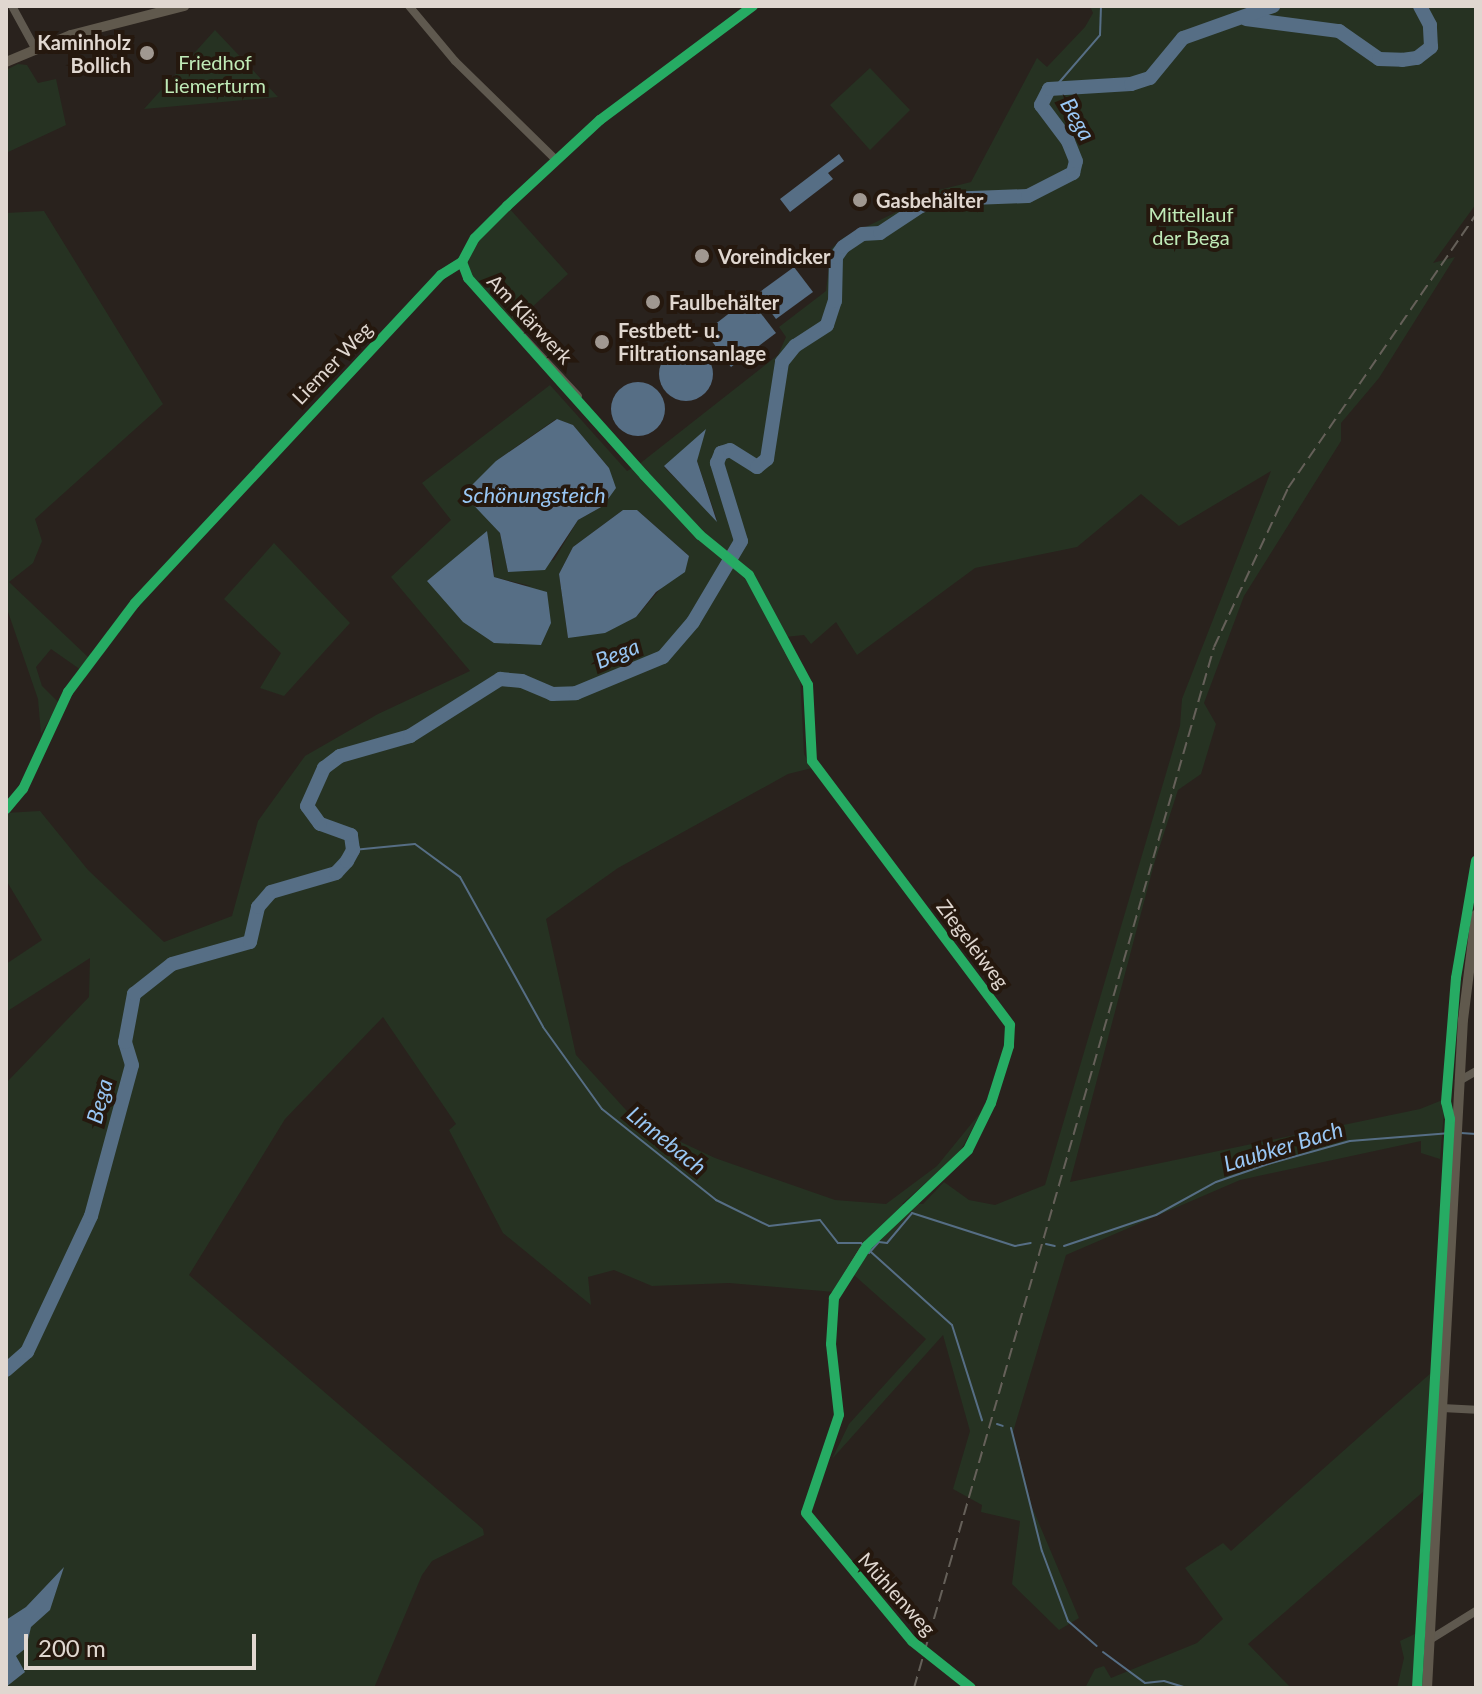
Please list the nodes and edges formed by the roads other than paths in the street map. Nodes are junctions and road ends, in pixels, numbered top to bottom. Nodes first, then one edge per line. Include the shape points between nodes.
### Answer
1 (12, 6) edge
2 (184, 6) edge
3 (409, 6) edge
4 (753, 6) edge
5 (35, 48) junction
6 (6, 62) edge
7 (556, 160) junction
8 (462, 262) junction
9 (578, 396) dead end
10 (789, 651) dead end
11 (6, 809) edge
12 (1476, 915) edge
13 (1476, 1071) edge
14 (1459, 1081) junction
15 (1442, 1408) junction
16 (1476, 1410) edge
17 (806, 1513) joint
18 (1476, 1611) edge
19 (1431, 1639) junction
20 (971, 1688) edge
21 (1427, 1688) edge

1 - 5 street
2 - 5 main road
3 - 7 street via 455,61
4 - 7 street, Liemer Weg
5 - 6 main road
7 - 8 street, Liemer Weg via 475,238
8 - 9 street, Am Klärwerk via 468,278
8 - 11 street, Liemer Weg via 441,275 135,603 68,692 23,789
10 - 17 street, Ziegeleiweg via 808,685 812,761 1010,1025 991,1103 968,1150 865,1248 834,1298 831,1344 839,1415
12 - 14 main road
13 - 14 street
14 - 15 main road
15 - 16 street
15 - 19 main road
17 - 20 street, Mühlenweg via 912,1641
18 - 19 street
19 - 21 main road

